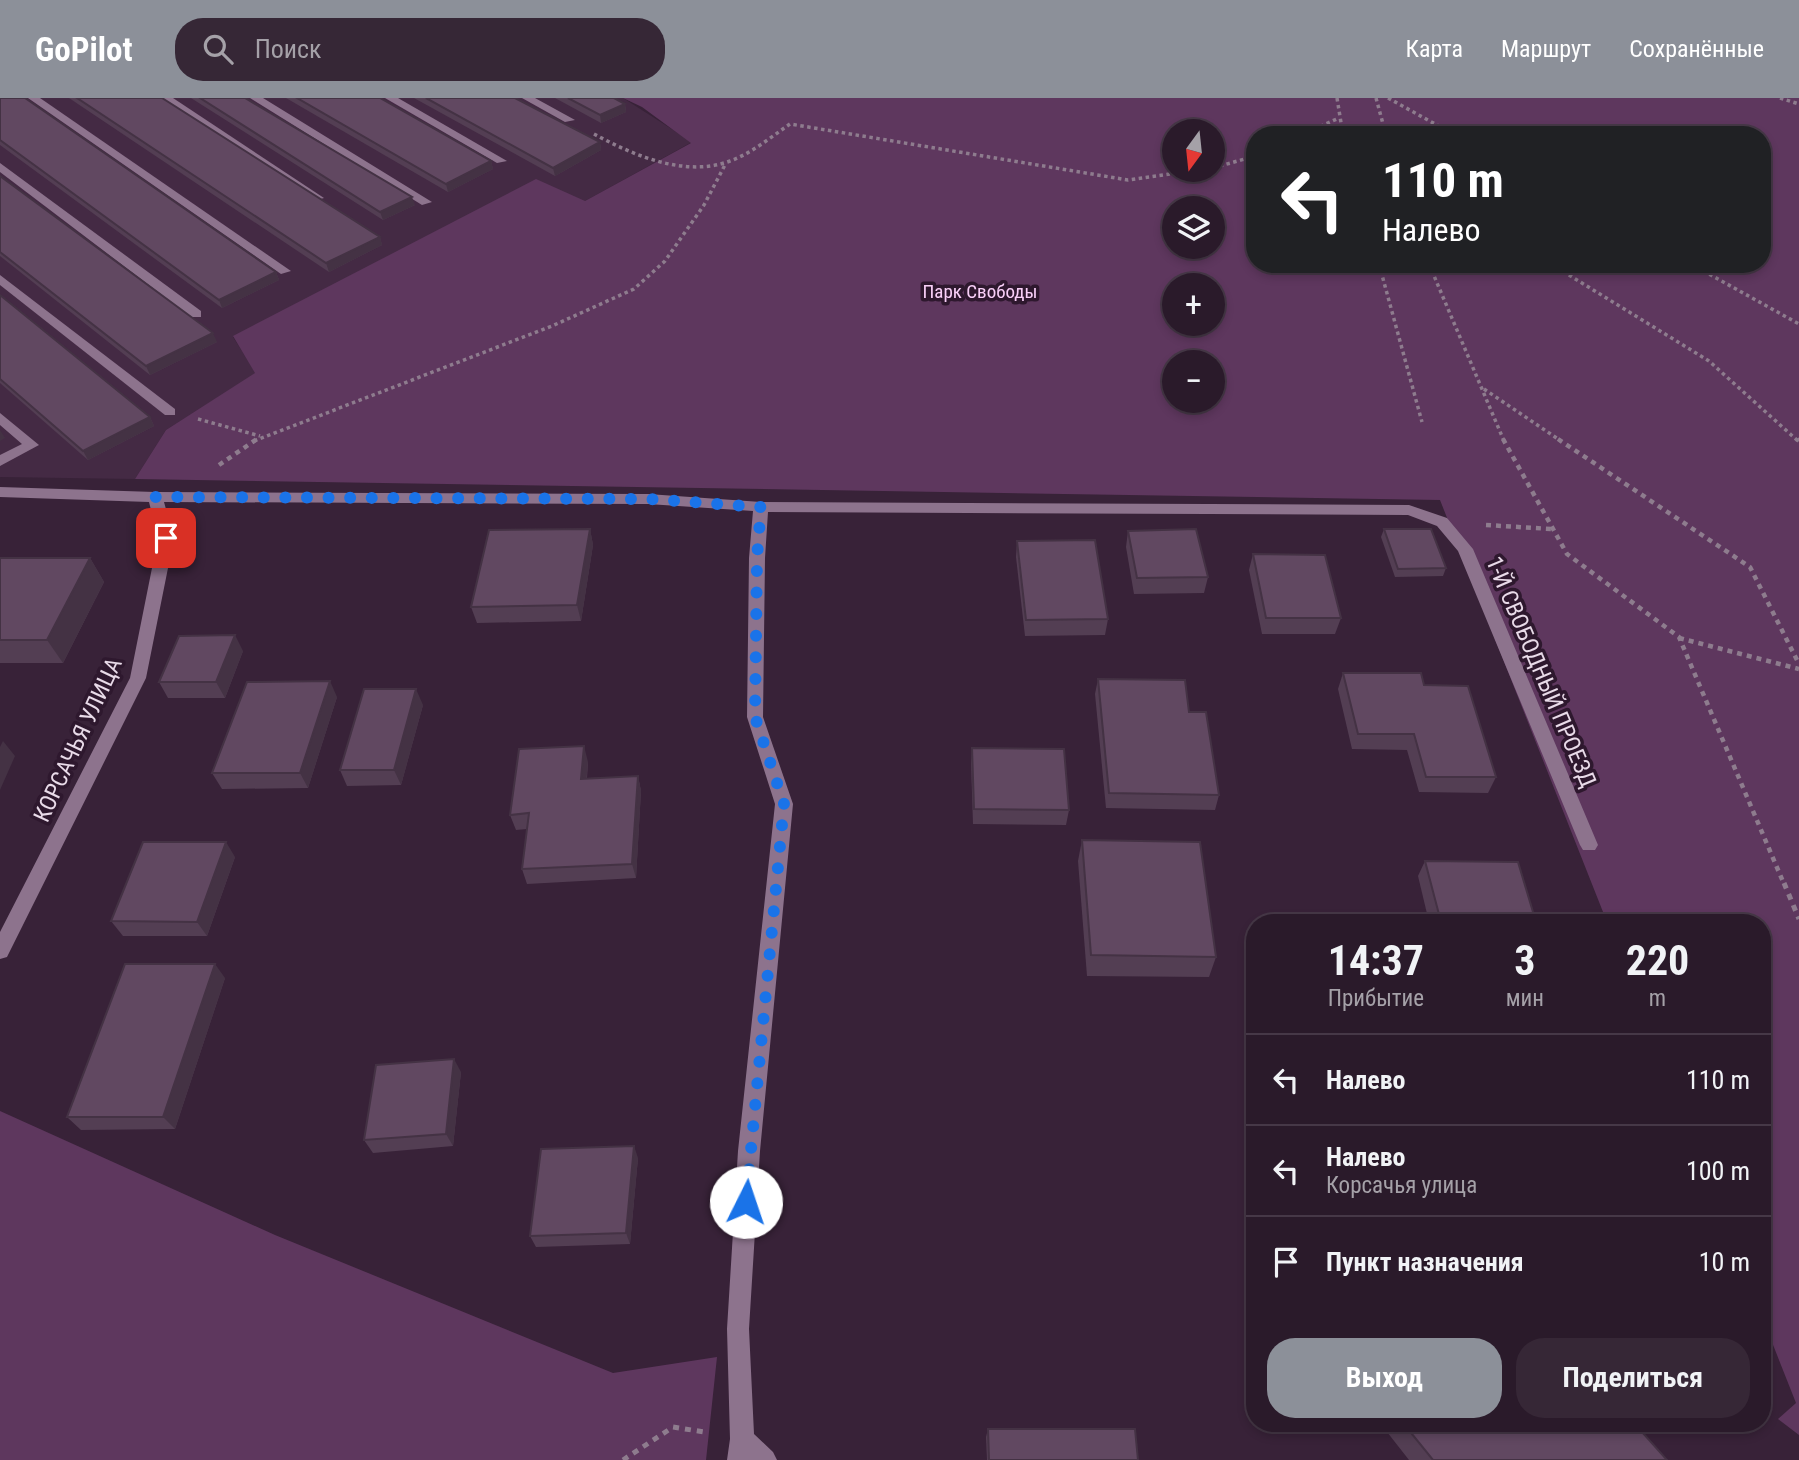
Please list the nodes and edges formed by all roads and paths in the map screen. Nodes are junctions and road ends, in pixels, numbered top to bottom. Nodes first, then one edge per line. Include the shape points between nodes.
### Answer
1 (33, 98) edge
2 (166, 98) edge
3 (255, 98) edge
4 (390, 98) edge
5 (527, 98) edge
6 (1337, 98) edge
7 (1376, 98) edge
8 (1388, 98) edge
9 (1780, 98) edge
10 (1799, 104) edge
11 (1339, 118) junction
12 (569, 120) joint
13 (1321, 126) edge
14 (1341, 126) edge
15 (1384, 126) edge
16 (1439, 126) edge
17 (1246, 160) edge
18 (501, 161) dead end
19 (726, 163) junction
20 (0, 166) edge
21 (1225, 166) edge
22 (1162, 175) edge
23 (426, 202) dead end
24 (330, 205) edge
25 (285, 271) dead end
26 (1381, 273) edge
27 (1433, 273) edge
28 (1566, 273) edge
29 (1706, 273) edge
30 (0, 279) edge
31 (196, 314) dead end
32 (1799, 324) edge
33 (1481, 387) junction
34 (170, 412) joint
35 (0, 417) edge
36 (1422, 422) dead end
37 (261, 436) junction
38 (1799, 441) edge
39 (0, 461) edge
40 (0, 492) edge
41 (155, 497) junction
42 (761, 507) junction
43 (1442, 522) junction
44 (1552, 529) junction
45 (1679, 637) junction
46 (1799, 667) edge
47 (1589, 845) dead end
48 (1799, 919) edge
49 (0, 951) edge
50 (741, 1449) edge
51 (623, 1460) edge
52 (765, 1460) edge

1 - 25 street
2 - 24 street
3 - 23 street
4 - 18 street
5 - 12 street
6 - 11 path
7 - 15 path
8 - 16 path
9 - 10 path
11 - 13 path
11 - 14 path
12 - 19 path via 615,147 672,166
17 - 21 path
19 - 22 path via 790,124 1128,180
19 - 37 path via 704,205 665,261 634,289 552,326
20 - 31 street
26 - 36 path
27 - 33 path
28 - 38 path via 1709,361
29 - 32 path
30 - 34 street
33 - 44 path via 1510,455
33 - 46 path via 1751,567
34 - 37 path
35 - 39 street via 32,445
37 - 41 path via 219,465
40 - 41 street
41 - 42 street via 648,499
41 - 49 street, КОРСАЧЬЯ УЛИЦА via 166,538 138,678
42 - 43 street via 1409,510
42 - 50 street via 755,717 784,804 749,1151 738,1329
43 - 44 path
43 - 47 street, 1-Й СВОБОДНЫЙ ПРОЕЗД via 1465,549
44 - 45 path via 1567,554
45 - 46 path
45 - 48 path
50 - 51 path via 673,1427
50 - 52 street

